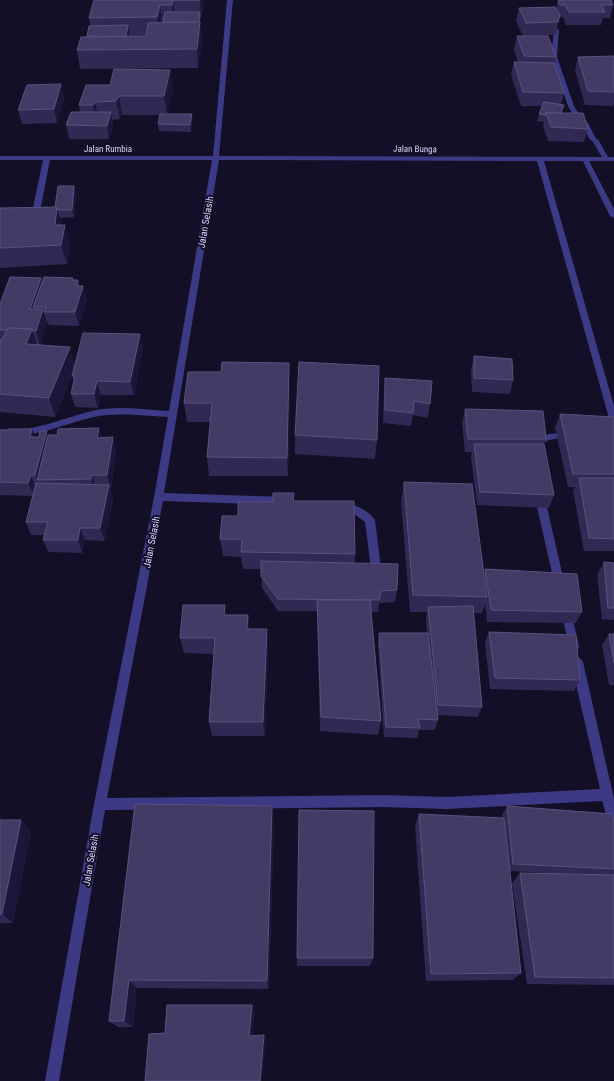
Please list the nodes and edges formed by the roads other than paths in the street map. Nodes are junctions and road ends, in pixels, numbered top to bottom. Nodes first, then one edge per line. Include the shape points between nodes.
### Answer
1 (230, 0) edge
2 (557, 30) edge
3 (0, 158) edge
4 (47, 158) junction
5 (216, 158) junction
6 (585, 159) junction
7 (606, 159) junction
8 (614, 159) edge
9 (540, 160) junction
10 (614, 216) edge
11 (35, 217) edge
12 (172, 414) junction
13 (597, 432) edge
14 (0, 433) edge
15 (577, 434) edge
16 (530, 455) edge
17 (537, 483) edge
18 (160, 497) junction
19 (292, 501) edge
20 (330, 503) edge
21 (378, 583) edge
22 (607, 795) junction
23 (100, 804) junction
24 (614, 823) edge
25 (52, 1081) edge

1 - 5 street, Jalan Selasih
2 - 7 street via 554,58 571,106 585,123
3 - 4 street, Jalan Rumbia
4 - 5 street, Jalan Rumbia
4 - 11 street
5 - 9 street, Jalan Bunga
5 - 12 street, Jalan Selasih
6 - 7 street, Jalan Bunga
6 - 9 street, Jalan Bunga
6 - 10 street
7 - 8 street, Jalan Bunga
9 - 13 street via 612,418 608,427
12 - 14 street via 94,414 41,430 18,434
12 - 18 street, Jalan Selasih
15 - 16 street via 547,437 536,442
17 - 22 street
18 - 19 street
18 - 23 street, Jalan Selasih
20 - 21 street via 356,510 370,520
22 - 23 street via 446,803 385,801
22 - 24 street
23 - 25 street, Jalan Selasih

